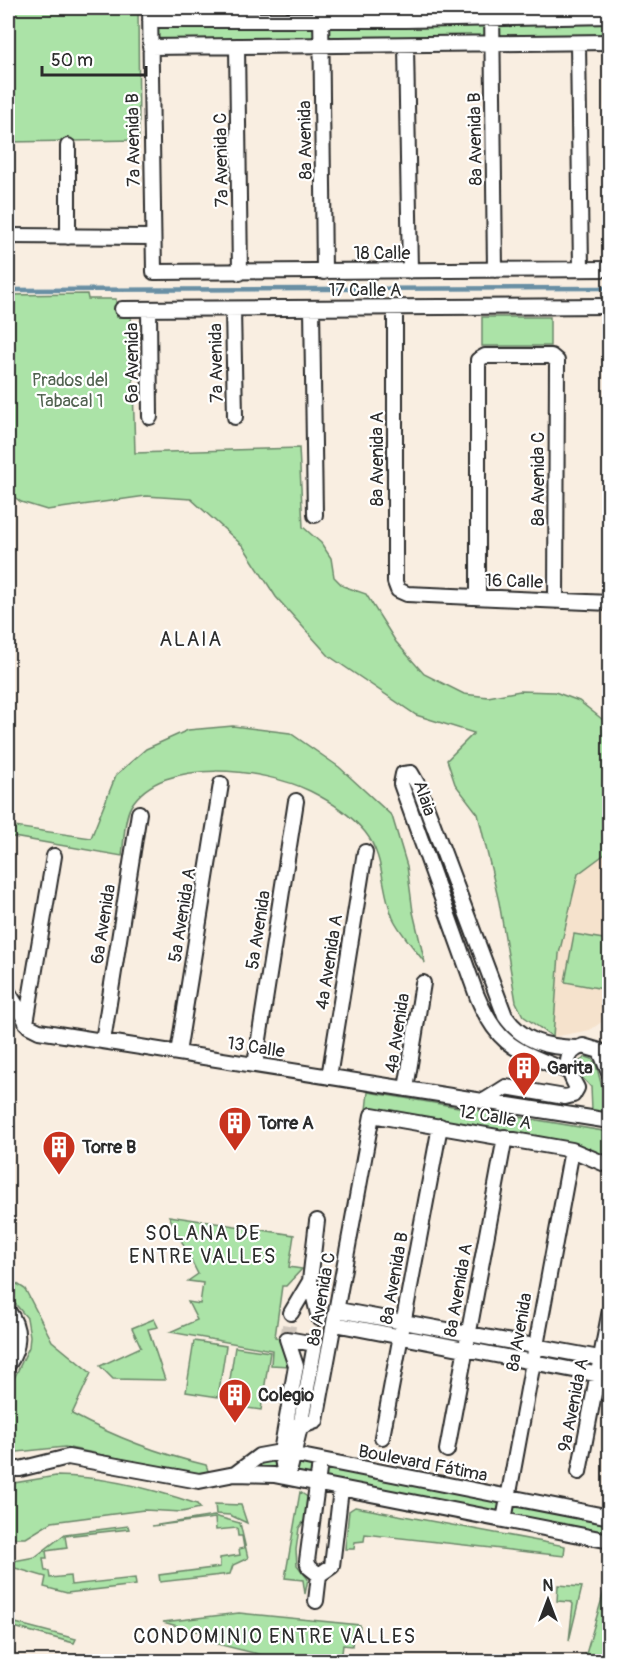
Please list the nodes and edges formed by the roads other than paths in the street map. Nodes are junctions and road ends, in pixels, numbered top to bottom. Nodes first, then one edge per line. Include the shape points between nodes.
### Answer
1 (578, 12) edge
2 (236, 13) edge
3 (492, 13) edge
4 (150, 14) edge
5 (322, 14) edge
6 (406, 14) edge
7 (609, 16) edge
8 (609, 42) edge
9 (578, 43) junction
10 (492, 44) junction
11 (237, 46) junction
12 (322, 46) junction
13 (406, 46) junction
14 (150, 47) junction
15 (68, 146) dead end
16 (8, 236) edge
17 (68, 237) junction
18 (152, 237) junction
19 (581, 269) junction
20 (609, 269) edge
21 (495, 270) junction
22 (410, 271) junction
23 (154, 272) joint
24 (324, 272) junction
25 (240, 273) junction
26 (609, 306) edge
27 (312, 308) junction
28 (395, 308) junction
29 (122, 309) dead end
30 (149, 309) junction
31 (233, 309) junction
32 (150, 417) dead end
33 (236, 417) dead end
34 (315, 515) dead end
35 (416, 594) joint
36 (478, 597) junction
37 (556, 601) junction
38 (609, 603) edge
39 (221, 784) dead end
40 (296, 801) dead end
41 (139, 813) dead end
42 (365, 852) dead end
43 (54, 856) dead end
44 (423, 983) dead end
45 (8, 992) edge
46 (26, 1023) junction
47 (103, 1041) junction
48 (576, 1048) junction
49 (178, 1053) junction
50 (255, 1065) junction
51 (567, 1071) junction
52 (609, 1075) edge
53 (329, 1077) junction
54 (577, 1088) junction
55 (406, 1089) junction
56 (484, 1101) junction
57 (372, 1115) joint
58 (590, 1118) junction
59 (609, 1121) edge
60 (440, 1126) junction
61 (505, 1137) junction
62 (572, 1150) junction
63 (609, 1166) edge
64 (317, 1221) dead end
65 (310, 1281) junction
66 (609, 1310) edge
67 (8, 1311) edge
68 (291, 1312) tunnel mouth
69 (336, 1317) junction
70 (319, 1318) tunnel mouth
71 (402, 1330) junction
72 (467, 1342) junction
73 (533, 1354) junction
74 (8, 1365) edge
75 (296, 1366) junction
76 (603, 1367) edge
77 (310, 1369) junction
78 (286, 1425) junction
79 (300, 1427) junction
80 (382, 1437) dead end
81 (447, 1450) dead end
82 (287, 1454) junction
83 (320, 1462) junction
84 (8, 1469) edge
85 (579, 1472) dead end
86 (236, 1474) junction
87 (286, 1477) junction
88 (318, 1485) junction
89 (341, 1489) junction
90 (508, 1498) junction
91 (609, 1517) edge
92 (504, 1520) junction
93 (313, 1521) junction
94 (337, 1523) junction
95 (609, 1541) edge
96 (319, 1575) junction
97 (316, 1601) dead end

1 - 3 street
1 - 7 street
2 - 4 street
2 - 5 street
3 - 6 street
3 - 10 street, 8a Avenida B
4 - 14 street, 7a Avenida B
5 - 6 street
5 - 12 street, 8a Avenida
8 - 9 street
9 - 10 street
9 - 19 street
10 - 13 street
10 - 21 street, 8a Avenida B
11 - 12 street
11 - 14 street
11 - 25 street, 7a Avenida C
12 - 13 street
12 - 24 street, 8a Avenida
13 - 22 street
14 - 18 street, 7a Avenida B
15 - 17 street
16 - 17 street
17 - 18 street
18 - 23 street, 7a Avenida B
19 - 20 street, 18 Calle
19 - 21 street, 18 Calle
21 - 22 street, 18 Calle
22 - 24 street, 18 Calle
23 - 25 street, 18 Calle
24 - 25 street, 18 Calle
26 - 28 street, 17 Calle A
27 - 28 street, 17 Calle A
27 - 31 street, 17 Calle A
27 - 34 street
28 - 35 street, 8a Avenida A via 395,582 400,592
29 - 30 street, 17 Calle A
30 - 31 street, 17 Calle A
30 - 32 street, 6a Avenida
31 - 33 street, 7a Avenida
35 - 36 street, 16 Calle
36 - 37 street, 16 Calle
36 - 37 street, 8a Avenida C via 480,358 555,358
37 - 38 street, 16 Calle
39 - 49 street, 5a Avenida A
40 - 50 street, 5a Avenida
41 - 47 street, 6a Avenida
42 - 53 street, 4a Avenida A
43 - 46 street
44 - 55 street, 4a Avenida
45 - 46 street
46 - 47 street, 13 Calle via 39,1031
47 - 49 street, 13 Calle
48 - 51 street via 568,1059
48 - 51 street, Alaia via 533,1041 520,1034 505,1016 419,786 411,773 403,774 400,784 488,1020 496,1033 519,1051
48 - 52 street via 588,1046 600,1051
49 - 50 street, 13 Calle
50 - 53 street, 13 Calle
51 - 54 street
53 - 55 street, 13 Calle
54 - 56 street via 573,1095 565,1097 506,1087
54 - 58 street
55 - 56 street, 13 Calle
56 - 58 street, 13 Calle
57 - 60 street, 12 Calle A
57 - 69 street, 8a Avenida C
58 - 59 street, 13 Calle
60 - 61 street, 12 Calle A
60 - 71 street, 8a Avenida B
61 - 62 street, 12 Calle A
61 - 72 street, 8a Avenida A
62 - 63 street, 12 Calle A
62 - 73 street, 8a Avenida
64 - 65 street
65 - 68 street
65 - 70 street
66 - 76 street, 9a Avenida A
67 - 74 street via 18,1336 15,1354
69 - 71 street
69 - 79 street, 8a Avenida C via 316,1421
71 - 72 street
71 - 80 street, 8a Avenida B
72 - 73 street
72 - 81 street, 8a Avenida A
73 - 76 street
73 - 90 street, 8a Avenida
75 - 77 street
75 - 77 street via 287,1339 315,1344
75 - 78 street
76 - 85 street, 9a Avenida A
77 - 79 street
78 - 79 street
78 - 82 street
79 - 82 street
82 - 83 street, Boulevard Fátima
82 - 86 street via 260,1456
82 - 87 street
83 - 88 street
83 - 90 street, Boulevard Fátima
84 - 86 street via 68,1457 199,1481
86 - 87 street
87 - 88 street
88 - 89 street
88 - 93 street
89 - 92 street
89 - 94 street
90 - 91 street, Boulevard Fátima
90 - 92 street, 8a Avenida
92 - 95 street
93 - 94 street
93 - 96 street via 308,1563
94 - 96 street via 332,1566
96 - 97 street

